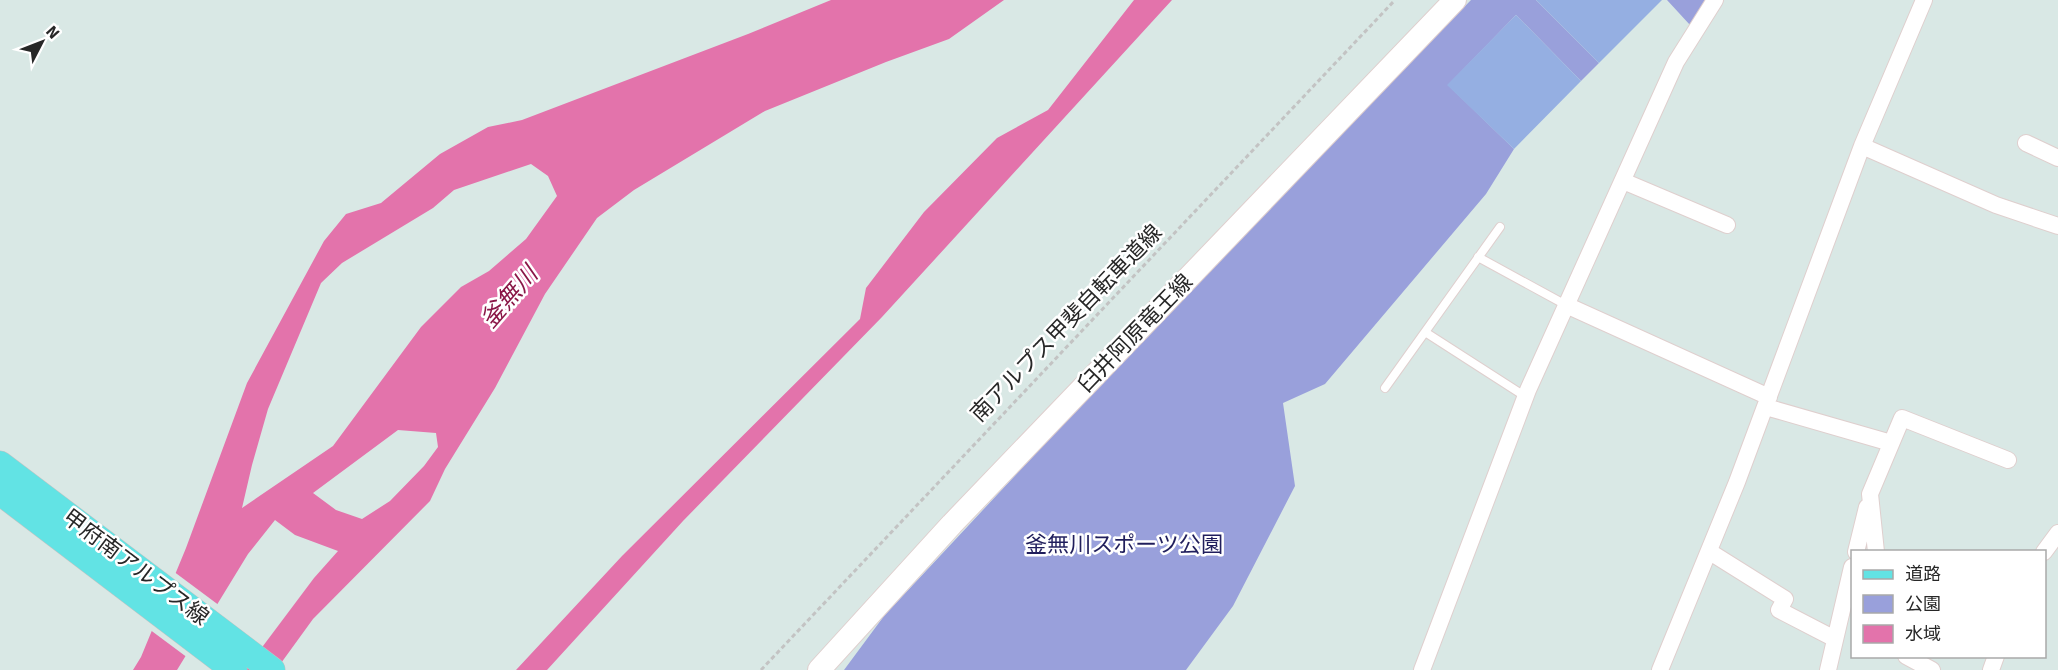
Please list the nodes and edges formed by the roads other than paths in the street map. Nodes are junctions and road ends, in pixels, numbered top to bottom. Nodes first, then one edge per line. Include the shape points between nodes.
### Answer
1 (1455, 0) edge
2 (1715, 0) edge
3 (1924, 0) edge
4 (2026, 143) dead end
5 (1862, 146) junction
6 (2058, 158) edge
7 (1623, 181) junction
8 (1727, 225) dead end
9 (2058, 226) edge
10 (1500, 227) dead end
11 (1479, 257) junction
12 (1566, 305) junction
13 (1425, 332) junction
14 (1385, 388) dead end
15 (1526, 397) junction
16 (1767, 402) junction
17 (1892, 443) junction
18 (2008, 460) dead end
19 (0, 464) edge
20 (0, 492) edge
21 (1870, 494) junction
22 (2058, 533) edge
23 (1856, 550) edge
24 (1876, 550) edge
25 (2045, 550) edge
26 (1710, 552) junction
27 (1851, 571) edge
28 (849, 639) junction
29 (1835, 639) junction
30 (1908, 658) edge
31 (234, 670) edge
32 (272, 670) edge
33 (819, 670) edge
34 (830, 670) edge
35 (1422, 670) edge
36 (1660, 670) edge
37 (1828, 670) edge
38 (1932, 670) edge

1 - 28 main road, 臼井阿原竜王線 via 952,524
2 - 7 street via 1677,62
3 - 5 street
4 - 6 street
5 - 9 street via 1996,205
5 - 16 street
7 - 8 street
7 - 12 street
10 - 11 lane
11 - 12 lane
11 - 13 lane
12 - 15 street
12 - 16 street
13 - 14 lane
13 - 15 lane
15 - 35 street
16 - 17 street
16 - 26 street
17 - 18 street via 1902,418
17 - 21 street
19 - 32 main road, 甲府南アルプス線
20 - 31 main road, 甲府南アルプス線
21 - 23 street
21 - 24 street
22 - 25 street
26 - 29 street via 1785,599 1779,610
26 - 36 street
27 - 29 street
28 - 33 main road, 臼井阿原竜王線
28 - 34 main road
29 - 37 street
30 - 38 street

